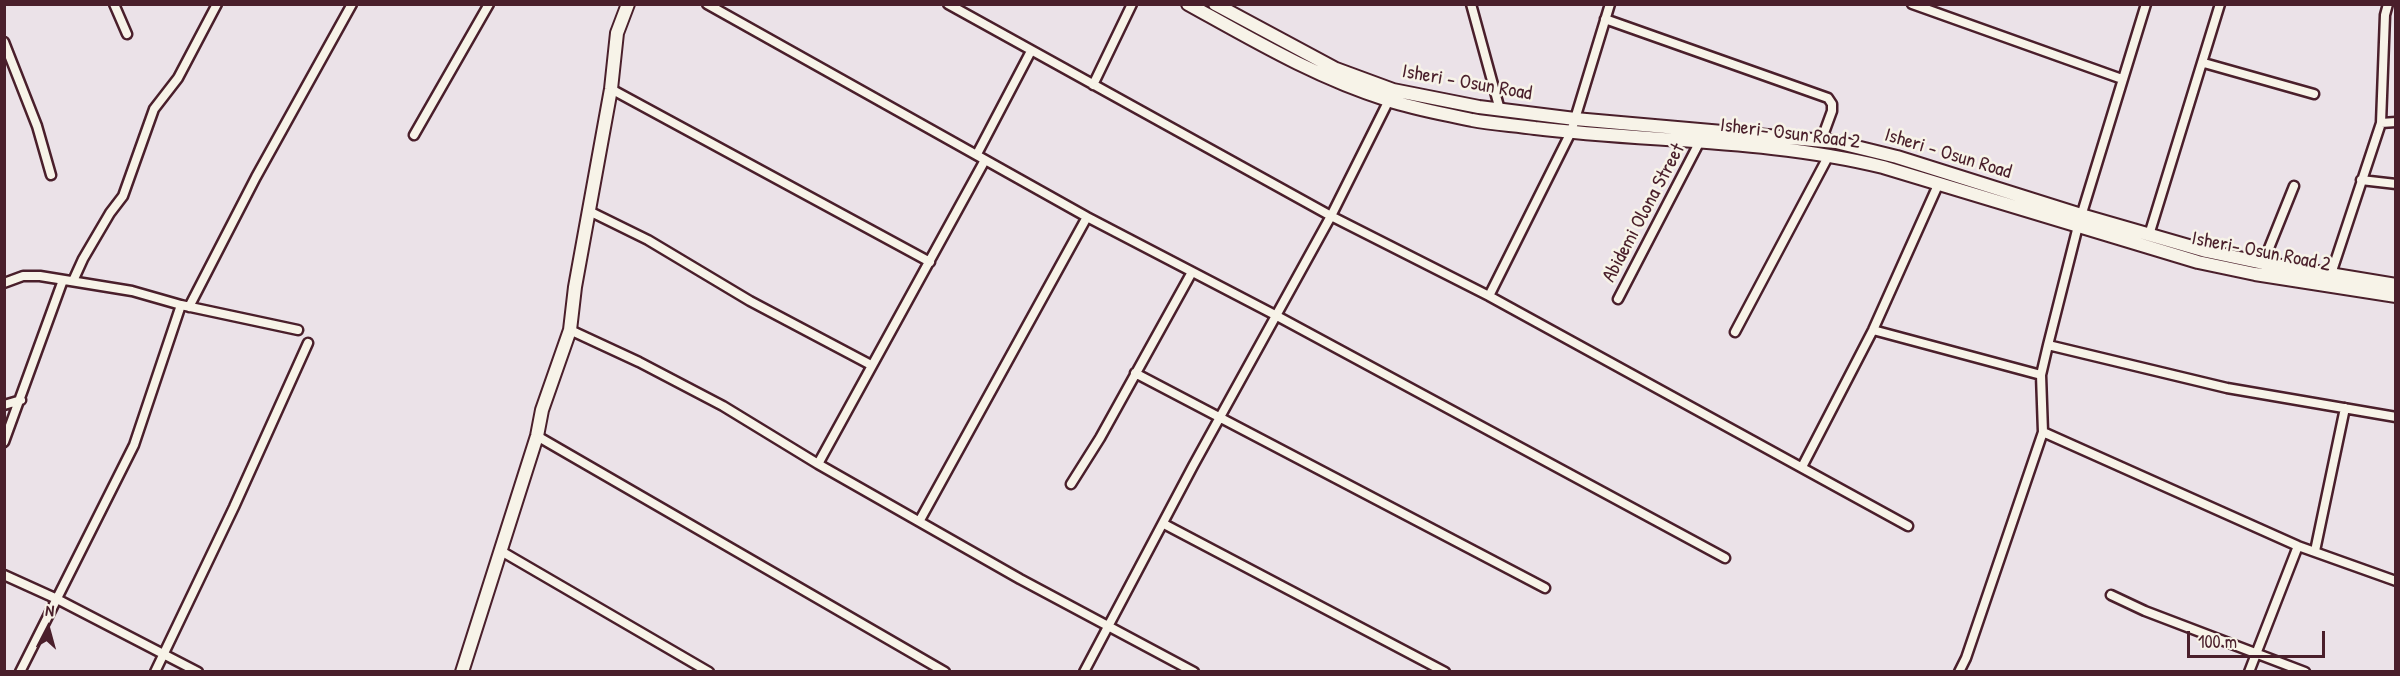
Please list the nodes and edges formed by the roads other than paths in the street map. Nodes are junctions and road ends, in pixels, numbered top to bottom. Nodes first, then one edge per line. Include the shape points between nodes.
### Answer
1 (114, 4) edge
2 (216, 4) edge
3 (352, 4) edge
4 (489, 4) edge
5 (628, 4) edge
6 (707, 4) edge
7 (948, 4) edge
8 (1132, 4) edge
9 (1188, 4) edge
10 (1215, 4) edge
11 (1471, 4) edge
12 (1610, 4) edge
13 (1912, 4) edge
14 (2146, 4) edge
15 (2220, 4) edge
16 (2388, 4) edge
17 (2396, 12) edge
18 (2385, 15) junction
19 (1605, 19) junction
20 (127, 34) dead end
21 (4, 42) edge
22 (1031, 51) junction
23 (2204, 63) junction
24 (2122, 79) junction
25 (1093, 85) junction
26 (611, 89) junction
27 (2314, 94) dead end
28 (1389, 100) junction
29 (1500, 110) junction
30 (1575, 119) junction
31 (2396, 122) edge
32 (2381, 123) junction
33 (1571, 132) junction
34 (414, 135) dead end
35 (1821, 141) junction
36 (1700, 143) junction
37 (976, 153) junction
38 (1829, 155) junction
39 (985, 160) junction
40 (51, 175) dead end
41 (2361, 180) junction
42 (2396, 184) edge
43 (1938, 185) junction
44 (2294, 186) dead end
45 (589, 211) junction
46 (1331, 216) junction
47 (1087, 217) junction
48 (2080, 220) junction
49 (2149, 235) junction
50 (930, 262) junction
51 (2263, 263) junction
52 (1192, 272) junction
53 (2331, 274) junction
54 (63, 280) junction
55 (73, 281) junction
56 (4, 282) edge
57 (2396, 285) edge
58 (1489, 296) junction
59 (2396, 296) edge
60 (1618, 299) dead end
61 (185, 306) junction
62 (1277, 316) junction
63 (298, 330) dead end
64 (570, 330) junction
65 (1873, 330) junction
66 (1735, 332) dead end
67 (308, 343) dead end
68 (2048, 345) junction
69 (871, 365) junction
70 (1135, 373) junction
71 (2040, 375) junction
72 (21, 400) junction
73 (4, 405) edge
74 (2345, 408) junction
75 (2396, 417) edge
76 (1221, 419) junction
77 (2043, 432) junction
78 (537, 436) junction
79 (4, 442) edge
80 (818, 464) junction
81 (1802, 467) junction
82 (1071, 484) dead end
83 (920, 520) junction
84 (1164, 524) junction
85 (1908, 526) dead end
86 (2298, 546) junction
87 (501, 551) junction
88 (2315, 551) junction
89 (1725, 558) dead end
90 (4, 575) edge
91 (2396, 581) edge
92 (1545, 588) dead end
93 (2111, 595) dead end
94 (57, 599) junction
95 (1109, 627) junction
96 (2257, 652) junction
97 (164, 654) junction
98 (466, 670) edge
99 (20, 672) edge
100 (155, 672) edge
101 (198, 672) edge
102 (709, 672) edge
103 (945, 672) edge
104 (1084, 672) edge
105 (1194, 672) edge
106 (1445, 672) edge
107 (1959, 672) edge
108 (2249, 672) edge
109 (2305, 672) edge

1 - 20 street
2 - 55 street via 178,78 154,109 123,196
3 - 61 street
4 - 34 street
5 - 26 main road via 617,33
6 - 37 street
7 - 22 street
8 - 25 street
9 - 28 main road, Isheri- Osun Road 2 via 1323,76
10 - 29 main road, Isheri - Osun Road via 1336,69 1393,90
11 - 29 street
12 - 19 street
13 - 24 street
14 - 24 street
15 - 23 street
16 - 18 street
17 - 18 street
18 - 32 street
19 - 30 street
19 - 35 street via 1828,98 1832,111
21 - 40 street via 37,126
22 - 25 street
22 - 37 street
23 - 27 street
23 - 49 street
24 - 48 street
25 - 46 street
26 - 45 main road
26 - 50 street
28 - 33 main road, Isheri- Osun Road 2 via 1475,120
28 - 46 street
29 - 30 main road, Isheri - Osun Road
30 - 33 street
30 - 35 main road, Isheri - Osun Road
31 - 32 street
32 - 41 street
33 - 36 main road, Isheri- Osun Road 2
33 - 58 street
35 - 48 main road, Isheri - Osun Road via 1897,157
36 - 38 main road, Isheri- Osun Road 2
36 - 60 street, Abidemi Olona Street
37 - 39 street
38 - 43 main road, Isheri- Osun Road 2
38 - 66 street
39 - 47 street
39 - 50 street
41 - 42 street
41 - 53 street
43 - 48 main road, Isheri- Osun Road 2
43 - 65 street
44 - 51 street
45 - 64 main road
45 - 69 street
46 - 58 street
46 - 62 street
47 - 52 street
47 - 83 street
48 - 49 main road, Isheri - Osun Road
48 - 59 main road, Isheri- Osun Road 2 via 2198,262
48 - 68 street
49 - 51 main road, Isheri - Osun Road
50 - 69 street
51 - 53 main road, Isheri - Osun Road
52 - 62 street
52 - 70 street
53 - 57 main road, Isheri - Osun Road
54 - 55 street
54 - 56 street via 23,276
54 - 72 street
55 - 61 street via 132,291
58 - 81 street
61 - 63 street
61 - 94 street via 134,445
62 - 76 street
62 - 89 street
64 - 78 main road
64 - 80 street via 723,406
65 - 71 street
65 - 81 street
67 - 97 street
68 - 71 street
68 - 74 street via 2227,388
69 - 80 street
70 - 76 street
70 - 82 street
71 - 77 street
72 - 73 street
72 - 79 street
74 - 75 street
74 - 88 street
76 - 84 street
76 - 92 street
77 - 86 street
77 - 107 street
78 - 87 main road
78 - 103 street
80 - 83 street
81 - 85 street
83 - 95 street
84 - 95 street
84 - 106 street
86 - 88 street
86 - 96 street
87 - 98 main road
87 - 102 street
88 - 91 street
90 - 94 street
93 - 96 street
94 - 97 street
94 - 99 street
95 - 104 street
95 - 105 street
96 - 108 street
96 - 109 street
97 - 100 street
97 - 101 street

